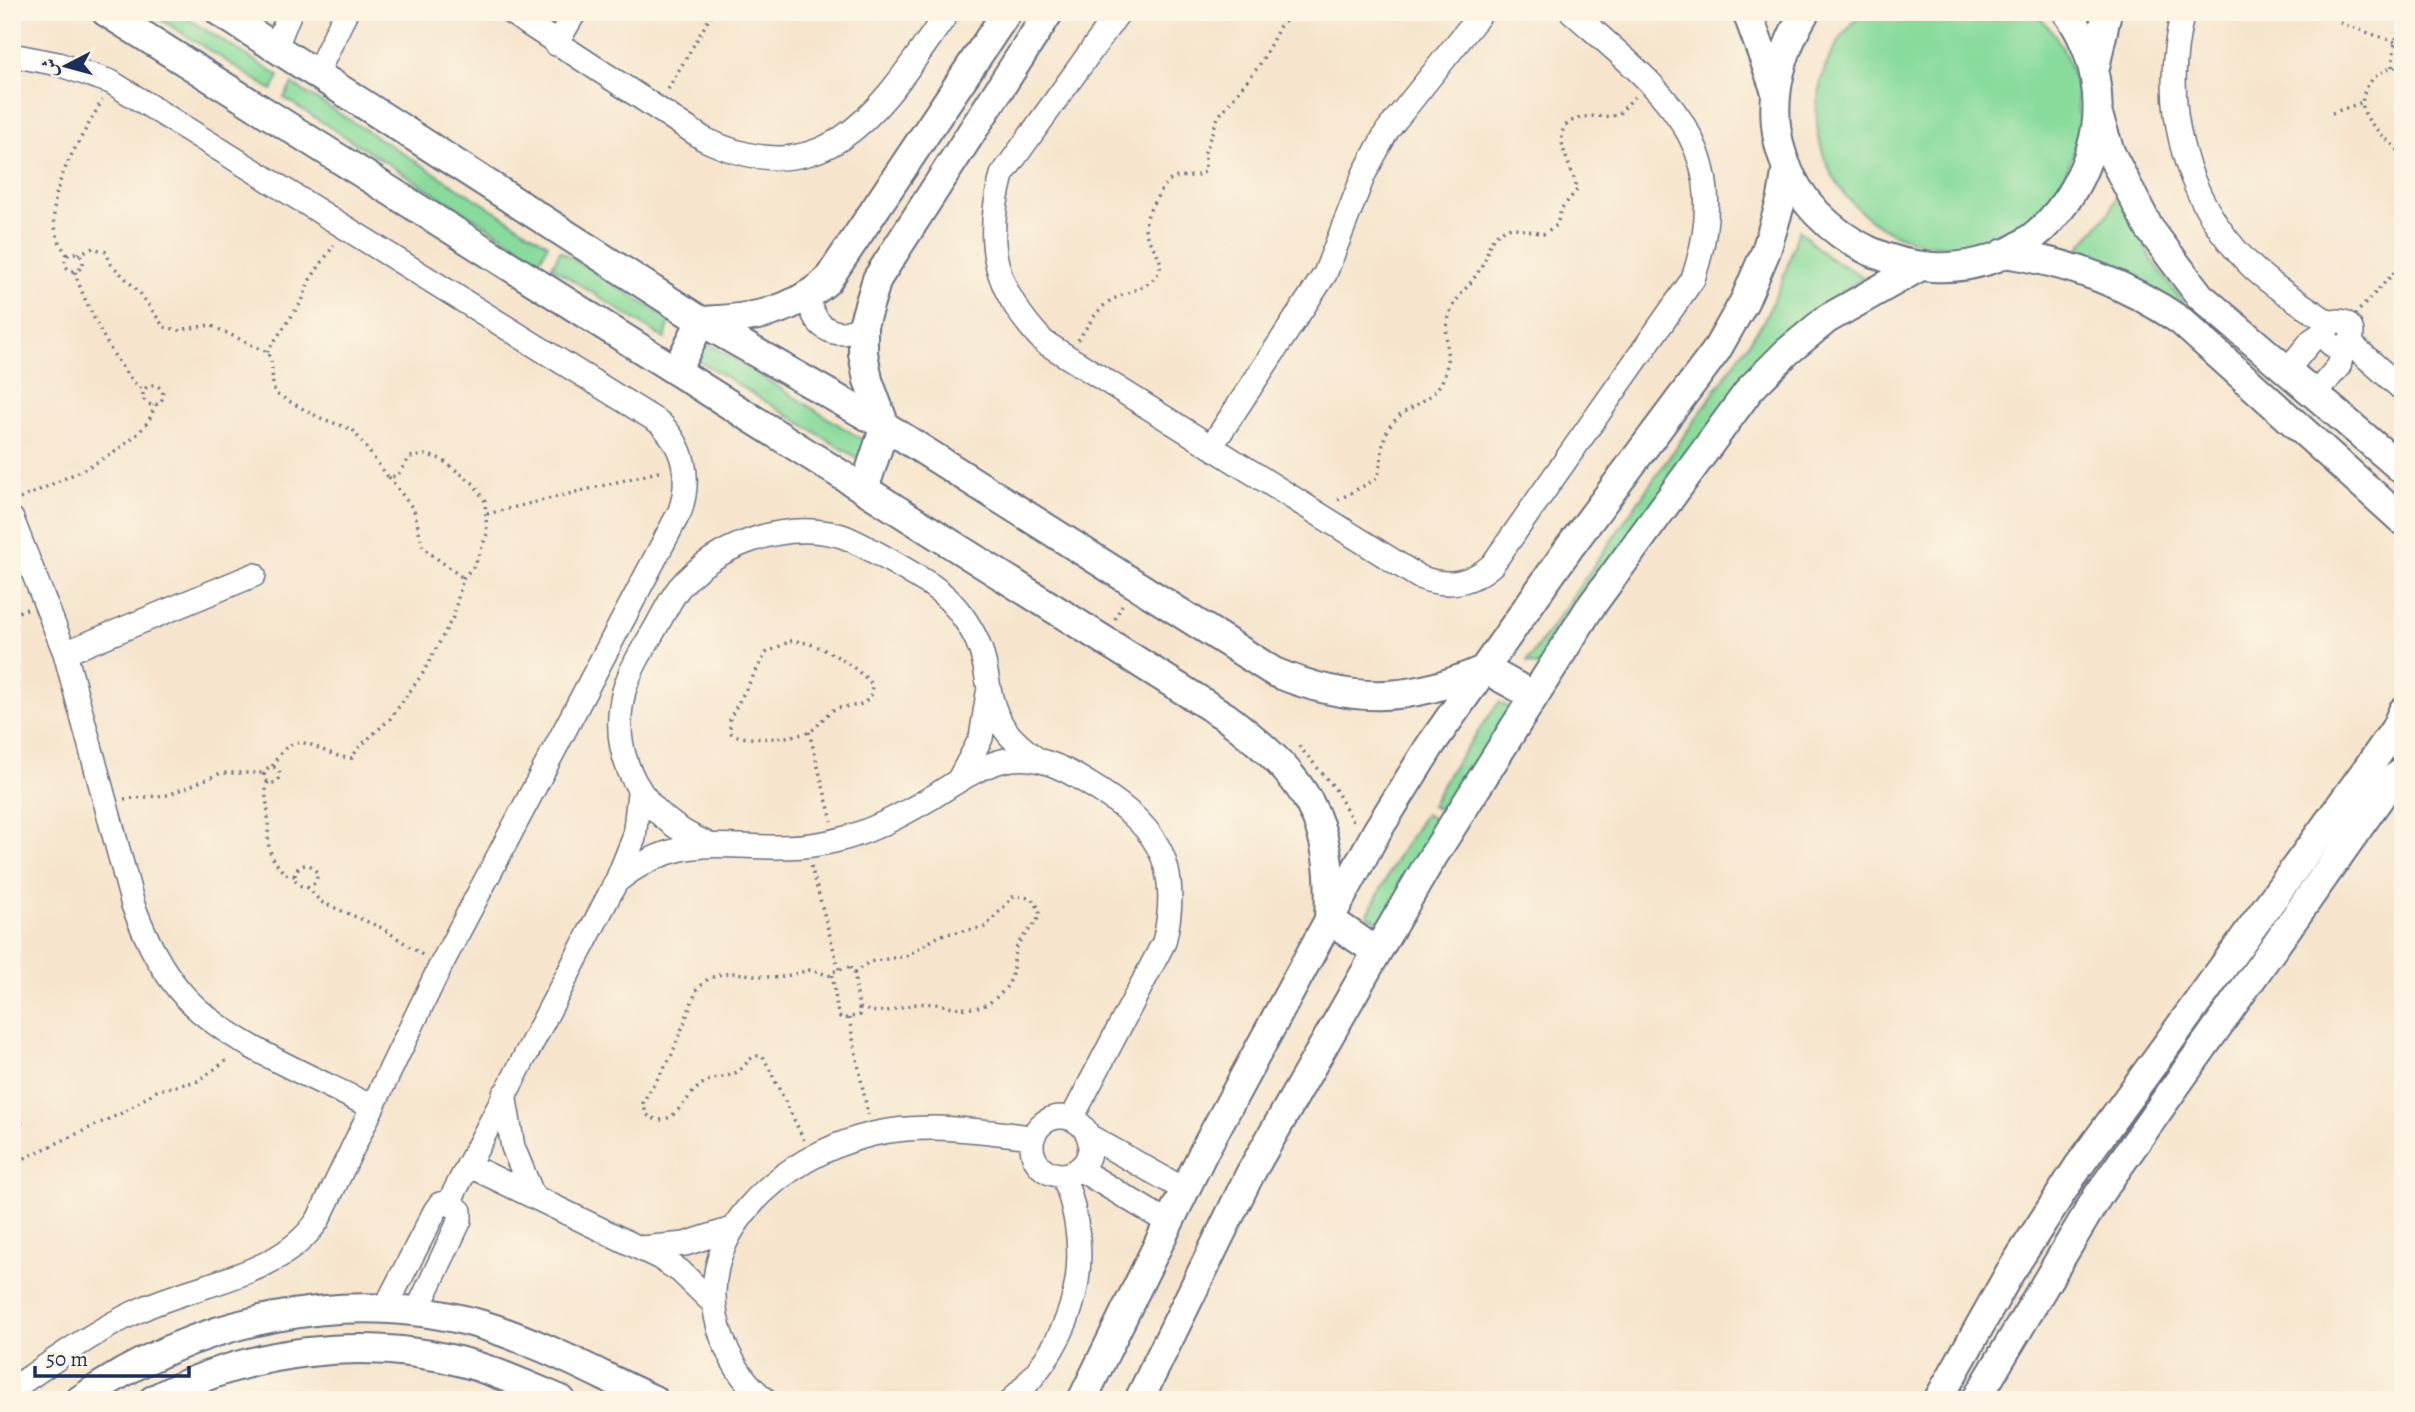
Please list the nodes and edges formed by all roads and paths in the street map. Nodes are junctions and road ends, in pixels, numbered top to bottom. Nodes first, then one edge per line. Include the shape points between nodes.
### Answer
1 (106, 12) edge
2 (220, 12) edge
3 (290, 12) edge
4 (346, 12) edge
5 (510, 12) edge
6 (575, 12) edge
7 (713, 12) edge
8 (948, 12) edge
9 (1007, 12) edge
10 (1049, 12) edge
11 (1119, 12) edge
12 (1296, 12) edge
13 (1482, 12) edge
14 (1572, 12) edge
15 (1747, 12) edge
16 (1805, 12) edge
17 (2067, 12) edge
18 (2107, 12) edge
19 (2183, 12) edge
20 (2398, 12) edge
21 (2403, 18) edge
22 (2340, 23) dead end
23 (2395, 42) junction
24 (556, 44) junction
25 (276, 47) junction
26 (12, 55) edge
27 (2403, 66) edge
28 (2392, 67) junction
29 (317, 73) junction
30 (2094, 74) junction
31 (1648, 79) junction
32 (111, 82) junction
33 (1776, 92) junction
34 (2363, 102) junction
35 (657, 108) junction
36 (2097, 112) junction
37 (2332, 113) dead end
38 (2402, 153) edge
39 (1787, 167) junction
40 (345, 228) junction
41 (2004, 253) junction
42 (78, 254) junction
43 (67, 255) junction
44 (2403, 263) edge
45 (1919, 267) junction
46 (75, 272) junction
47 (810, 295) junction
48 (701, 321) junction
49 (863, 325) junction
50 (2339, 333) junction
51 (267, 352) junction
52 (1066, 356) junction
53 (2287, 370) junction
54 (676, 371) junction
55 (144, 390) junction
56 (2403, 390) edge
57 (2315, 394) junction
58 (154, 405) junction
59 (885, 426) junction
60 (1211, 447) junction
61 (685, 465) junction
62 (2403, 470) edge
63 (388, 477) junction
64 (864, 489) junction
65 (12, 502) edge
66 (2381, 502) junction
67 (1315, 511) junction
68 (487, 514) junction
69 (12, 519) edge
70 (2403, 521) edge
71 (2403, 540) edge
72 (254, 575) dead end
73 (463, 578) junction
74 (1134, 582) junction
75 (1104, 640) junction
76 (65, 653) junction
77 (1486, 669) junction
78 (988, 690) junction
79 (1534, 696) junction
80 (2403, 710) edge
81 (809, 732) junction
82 (1292, 740) dead end
83 (1038, 760) junction
84 (272, 767) junction
85 (2403, 772) edge
86 (265, 773) junction
87 (268, 782) junction
88 (958, 782) junction
89 (639, 793) junction
90 (104, 802) junction
91 (1362, 829) dead end
92 (837, 840) junction
93 (706, 844) junction
94 (806, 846) junction
95 (295, 876) junction
96 (615, 882) junction
97 (307, 887) junction
98 (1329, 919) junction
99 (1377, 952) junction
100 (440, 968) junction
101 (839, 969) junction
102 (854, 973) junction
103 (832, 976) junction
104 (860, 1008) junction
105 (849, 1018) junction
106 (246, 1042) junction
107 (504, 1094) junction
108 (372, 1107) junction
109 (12, 1114) edge
110 (1072, 1118) junction
111 (12, 1132) edge
112 (871, 1135) junction
113 (1089, 1136) junction
114 (1033, 1137) junction
115 (812, 1158) junction
116 (12, 1164) edge
117 (468, 1165) junction
118 (1071, 1172) junction
119 (1185, 1190) junction
120 (533, 1196) junction
121 (449, 1202) junction
122 (1169, 1223) junction
123 (729, 1230) junction
124 (638, 1248) junction
125 (715, 1304) junction
126 (384, 1310) junction
127 (416, 1313) junction
128 (12, 1389) edge
129 (80, 1400) edge
130 (153, 1400) edge
131 (561, 1400) edge
132 (654, 1400) edge
133 (766, 1400) edge
134 (1012, 1400) edge
135 (1082, 1400) edge
136 (1139, 1400) edge
137 (1938, 1400) edge
138 (1976, 1400) edge

1 - 54 street
2 - 25 street
3 - 25 street
4 - 29 street
5 - 24 street
6 - 24 street
7 - 35 path
8 - 35 street via 871,117 851,134 804,154 766,157 728,150
9 - 47 street via 841,264
10 - 49 street via 877,279
11 - 52 street via 1002,176 994,205 993,246 1007,294 1023,320
12 - 52 path via 1280,26 1259,66 1218,117 1205,151 1205,171 1167,182 1146,217 1145,230 1160,258 1156,276 1104,306
13 - 60 street via 1387,131 1354,197 1325,274
14 - 31 street
15 - 33 street
16 - 33 street via 1791,35
17 - 30 street via 2086,46
18 - 30 street
19 - 50 street via 2173,79 2176,121 2185,161 2201,199 2250,265
20 - 21 path
21 - 23 path
22 - 23 path
23 - 28 path
24 - 35 street
25 - 29 street
26 - 32 street
27 - 28 path
28 - 34 path via 2374,76
29 - 48 street
30 - 36 street
31 - 67 path via 1619,114 1584,116 1565,127 1561,149 1574,172 1577,190 1561,209 1557,225 1543,234 1511,227 1493,237 1480,268 1450,312 1448,367 1442,382 1388,429 1379,472 1370,484
31 - 67 street via 1670,101 1699,156 1708,218 1703,249 1693,279 1492,565 1466,581 1434,582
32 - 40 street
32 - 43 path via 54,196 54,229
33 - 39 street via 1777,130
34 - 37 path
34 - 38 path via 2367,117
36 - 41 street via 2090,151 2070,196 2037,232
36 - 53 street via 2128,191 2173,263 2200,296
39 - 45 street via 1812,208 1839,235 1881,257
39 - 77 street via 1766,251 1716,351 1569,548
40 - 51 path
40 - 61 street via 660,423 676,442
41 - 45 street via 1957,266
41 - 66 street via 2079,268 2149,299 2181,321
42 - 43 path
42 - 46 path via 83,264
42 - 51 path via 93,247 106,252 164,327 179,330 209,325
43 - 46 path via 65,266
44 - 50 path
45 - 79 street via 1828,319 1751,389 1589,610
46 - 55 path via 88,309 131,380
47 - 48 street via 783,310 754,318
47 - 49 street via 813,315 826,330 846,334
48 - 54 street
48 - 59 street
49 - 59 street via 868,380
50 - 53 street via 2312,340
50 - 56 street
50 - 57 street via 2339,366
51 - 63 path via 276,394 353,430
52 - 60 street
53 - 57 street
54 - 64 street
55 - 58 path via 145,401
55 - 58 path via 152,385 161,389 162,399
57 - 62 street
58 - 65 path via 148,421 117,449
59 - 64 street
59 - 74 street
60 - 67 street
61 - 68 path
61 - 100 street via 680,511
63 - 68 path via 397,477 404,463 416,455 441,459 481,492
63 - 73 path via 414,510 423,548
64 - 75 street
66 - 70 street
66 - 71 street
68 - 73 path via 489,525 482,549
69 - 76 street
72 - 76 street
73 - 84 path via 453,617 424,673 390,719 356,754 348,758 315,744 298,743 283,751
74 - 75 path
74 - 77 street via 1274,672 1308,686 1344,694 1404,695 1452,684
75 - 98 street via 1226,717 1292,774 1326,843
76 - 90 street
77 - 79 street
77 - 98 street via 1430,746
78 - 83 street via 1003,727
78 - 88 street via 981,738
78 - 89 street via 984,660 972,632 933,586 840,536 815,531 764,536 717,556 678,589 633,667 621,716 622,741
79 - 99 street
80 - 137 street via 2364,773 2078,1167 2009,1274
81 - 81 path via 741,738 730,732 730,718 766,653 782,643 809,642 872,684 864,704 835,709
81 - 92 path
82 - 91 path via 1334,787
83 - 88 street via 982,767
83 - 110 street via 1067,771 1141,821 1161,855 1171,892 1164,942
84 - 86 path
84 - 87 path via 280,778
85 - 138 street via 2393,779 2099,1194
86 - 87 path
86 - 90 path via 221,773 168,795
87 - 95 path via 264,791 267,845 272,860 285,874
88 - 92 street via 890,821
89 - 93 street via 668,822
89 - 96 street via 634,838
90 - 106 street via 147,941 186,999
92 - 94 street
93 - 94 street
93 - 96 street via 657,855
94 - 101 path
95 - 97 path
95 - 97 path via 303,865 315,869 317,878
96 - 107 street
97 - 100 path via 321,902 382,928
98 - 99 street
98 - 119 street
99 - 136 street via 1250,1174
100 - 108 street
101 - 102 path via 850,967
101 - 103 path
102 - 104 path
102 - 104 path via 869,962 906,956 942,935 985,926 1014,896 1031,898 1037,904 1039,921 1017,947 1011,980 987,1003 963,1009 917,1004 883,1013
103 - 105 path via 839,1018
103 - 115 path via 810,970 778,978 736,973 708,979 693,996 670,1057 643,1102 646,1114 664,1120 701,1085 733,1075 751,1058 763,1056
104 - 105 path via 860,1015
105 - 112 path
106 - 108 street
106 - 116 path via 220,1068 198,1081 158,1090 124,1112
107 - 117 street
107 - 120 street via 513,1147
108 - 128 street via 318,1220 294,1249 279,1259 124,1317
109 - 111 path via 19,1115 22,1124
110 - 113 street
110 - 114 street via 1048,1119
112 - 114 street via 927,1127
112 - 115 street
113 - 118 street via 1090,1150
113 - 119 street
114 - 118 street via 1032,1153 1041,1167
115 - 123 street via 753,1202
117 - 120 street
117 - 121 street
118 - 122 street
118 - 134 street via 1081,1256 1076,1291 1045,1360
119 - 122 street
120 - 124 street
121 - 126 street via 437,1207
121 - 127 street via 460,1211 460,1220
122 - 135 street
123 - 124 street via 685,1244
123 - 125 street via 715,1278
124 - 125 street via 680,1271
125 - 133 street via 729,1355 743,1378
126 - 127 street
126 - 129 street via 333,1310 234,1326 142,1362
127 - 132 street via 480,1324
130 - 131 street via 216,1372 265,1359 366,1350 466,1363

